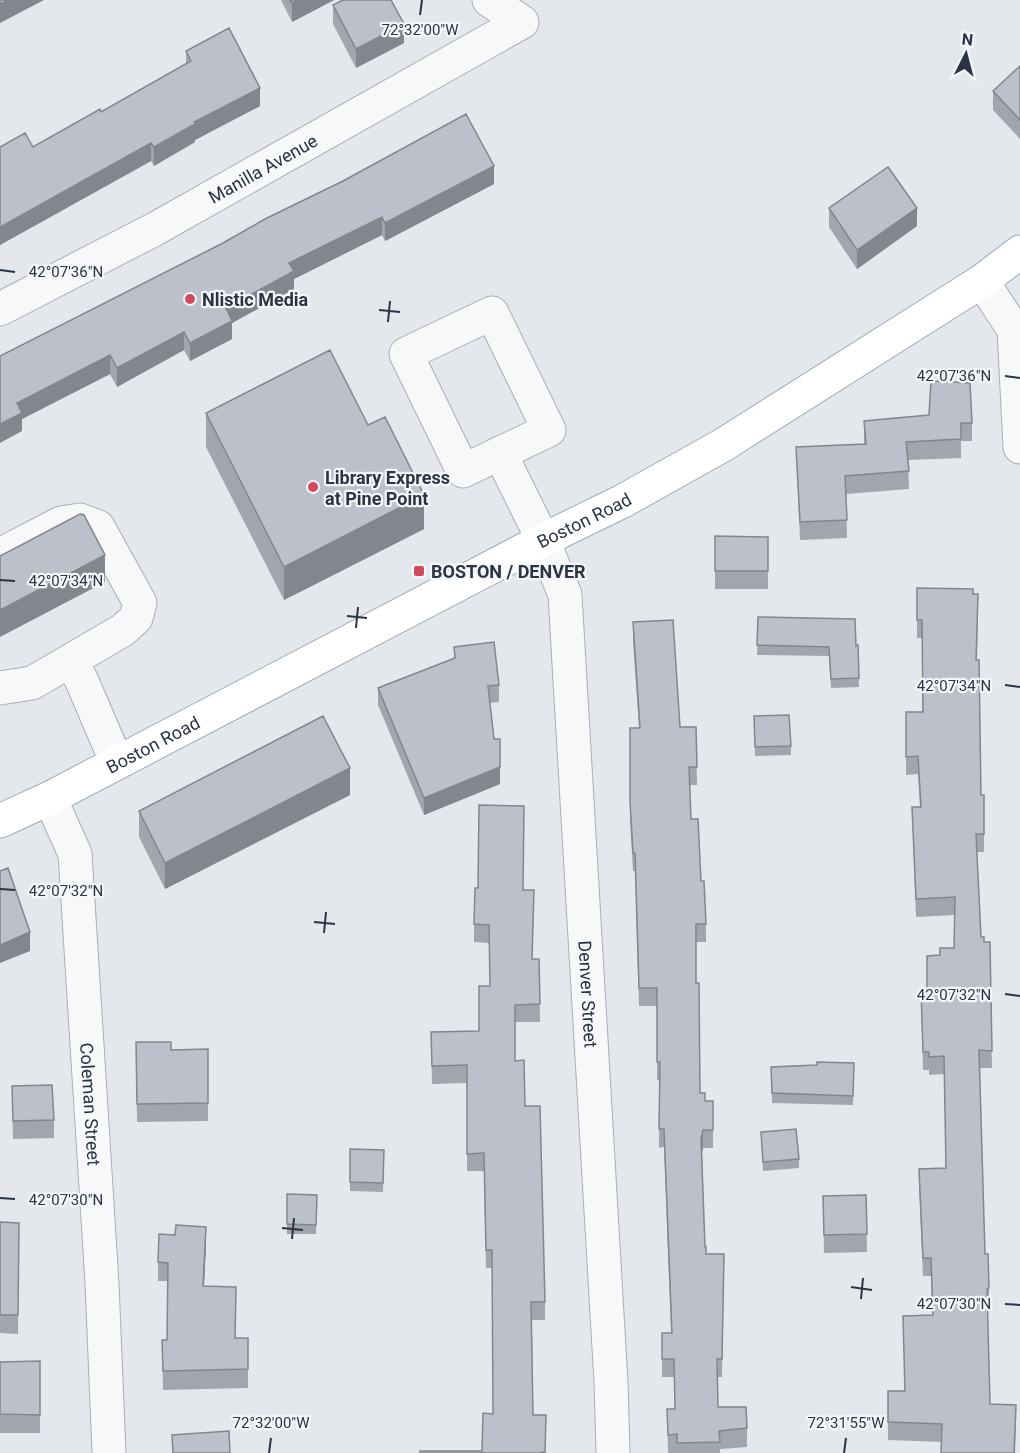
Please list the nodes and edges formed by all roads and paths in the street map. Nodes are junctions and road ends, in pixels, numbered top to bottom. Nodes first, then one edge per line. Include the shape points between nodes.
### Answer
1 (489, 0) edge
2 (1020, 252) edge
3 (982, 281) junction
4 (0, 309) edge
5 (1020, 447) edge
6 (500, 453) junction
7 (543, 540) junction
8 (0, 555) edge
9 (71, 662) junction
10 (0, 688) edge
11 (117, 763) junction
12 (50, 798) junction
13 (0, 821) edge
14 (109, 1453) edge
15 (613, 1453) edge

1 - 4 street, Manilla Avenue via 522,22 155,229
2 - 3 main road, Boston Road
3 - 5 street via 1014,330
3 - 7 main road, Boston Road via 723,445
6 - 6 street via 463,471 406,354 492,312 549,430
6 - 7 street, Denver Street
7 - 11 main road, Boston Road
7 - 15 street, Denver Street via 565,595
8 - 9 street via 61,523 80,520 98,527 140,603 136,618 123,630
9 - 10 street via 32,683
9 - 11 street
11 - 12 main road, Boston Road
12 - 13 main road, Boston Road
12 - 14 street, Coleman Street via 75,854

